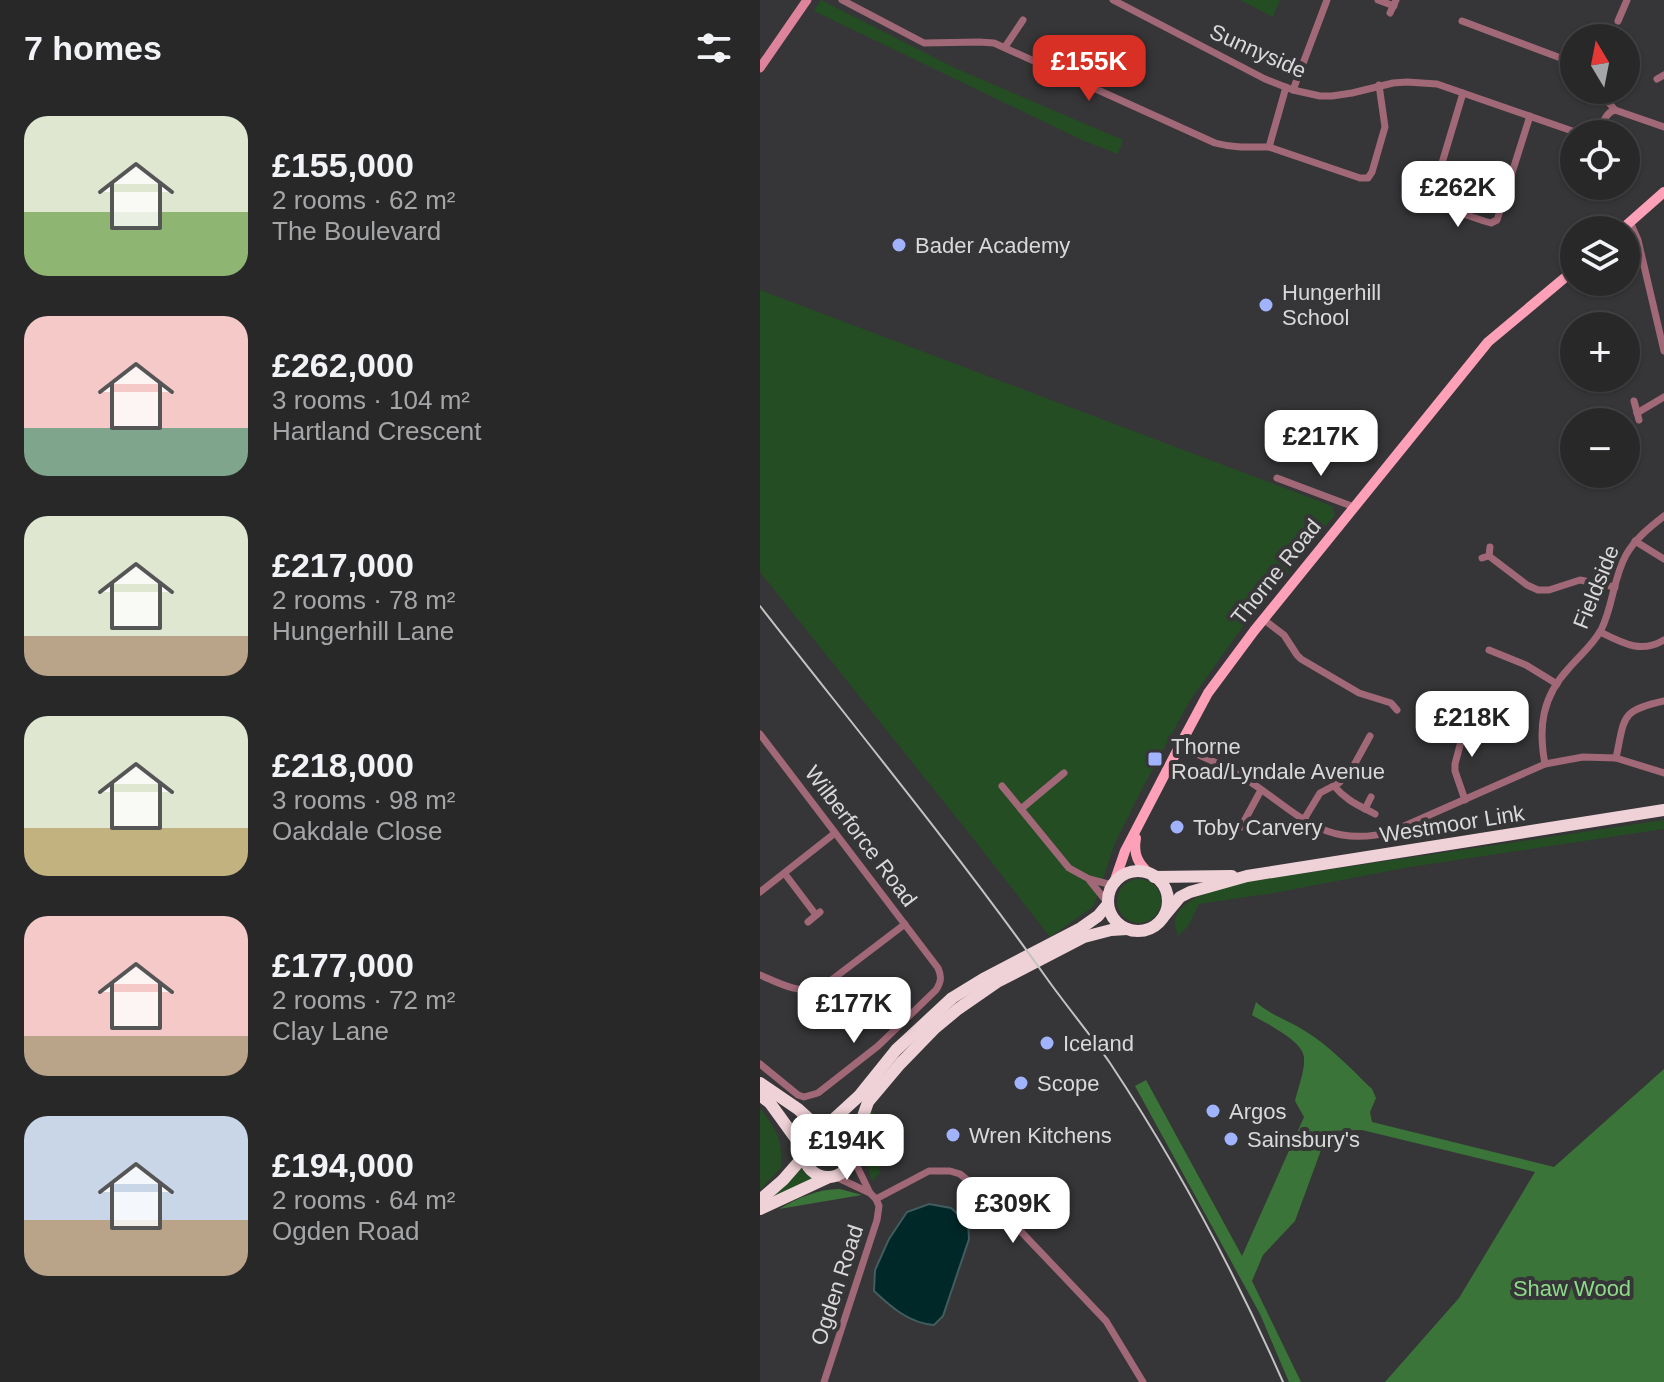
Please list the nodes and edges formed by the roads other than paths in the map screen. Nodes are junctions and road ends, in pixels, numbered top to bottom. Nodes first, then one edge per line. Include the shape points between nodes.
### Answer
1 (807, 0) edge
2 (842, 0) edge
3 (1113, 0) edge
4 (1327, 0) edge
5 (1378, 0) edge
6 (1627, 0) edge
7 (1393, 6) edge
8 (1460, 19) dead end
9 (1023, 20) dead end
10 (1618, 21) dead end
11 (1005, 47) junction
12 (1560, 58) edge
13 (760, 68) edge
14 (1379, 85) junction
15 (1290, 88) junction
16 (1463, 93) junction
17 (1610, 104) edge
18 (1615, 110) junction
19 (1530, 116) junction
20 (1605, 120) edge
21 (1560, 127) edge
22 (1664, 127) edge
23 (1269, 147) junction
24 (1664, 192) edge
25 (1637, 216) edge
26 (1640, 249) edge
27 (1560, 282) edge
28 (1664, 351) edge
29 (1664, 397) edge
30 (1634, 401) dead end
31 (1277, 478) dead end
32 (1354, 507) junction
33 (1664, 516) edge
34 (1635, 541) junction
35 (1487, 554) dead end
36 (1664, 559) edge
37 (1615, 587) junction
38 (1263, 619) junction
39 (1600, 632) junction
40 (1664, 640) edge
41 (1489, 650) dead end
42 (1557, 684) junction
43 (1664, 701) edge
44 (1397, 710) dead end
45 (1467, 719) dead end
46 (1370, 736) dead end
47 (762, 737) edge
48 (1179, 747) junction
49 (760, 750) edge
50 (1616, 758) junction
51 (1545, 764) junction
52 (1064, 773) dead end
53 (1664, 773) edge
54 (1002, 786) dead end
55 (1334, 786) junction
56 (1261, 790) junction
57 (1371, 797) dead end
58 (1465, 800) junction
59 (1021, 809) junction
60 (1365, 809) junction
61 (1664, 810) edge
62 (1375, 814) dead end
63 (1141, 821) junction
64 (1303, 821) junction
65 (1241, 827) dead end
66 (835, 833) junction
67 (785, 874) junction
68 (1152, 875) junction
69 (1247, 876) junction
70 (1089, 879) junction
71 (1113, 884) junction
72 (760, 892) edge
73 (1108, 903) junction
74 (1165, 915) junction
75 (808, 922) dead end
76 (905, 924) junction
77 (1127, 929) junction
78 (760, 975) edge
79 (760, 1064) edge
80 (760, 1083) edge
81 (760, 1095) edge
82 (822, 1130) junction
83 (852, 1152) junction
84 (804, 1153) junction
85 (832, 1176) junction
86 (873, 1196) junction
87 (760, 1200) edge
88 (760, 1209) edge
89 (824, 1382) edge
90 (1143, 1382) edge

1 - 13 street
2 - 11 street via 924,43 986,42
3 - 15 street, Sunnyside
4 - 15 street
5 - 7 street
6 - 10 street
8 - 12 street
9 - 11 street
11 - 23 street via 1215,143
14 - 15 street, Sunnyside via 1332,96
14 - 16 street, Sunnyside via 1419,82
14 - 23 street via 1385,127 1368,178
15 - 23 street
16 - 19 street, Sunnyside
16 - 19 street via 1433,193 1437,205 1484,221 1497,220
17 - 18 street
18 - 20 street
18 - 22 street
19 - 21 street, Sunnyside
24 - 25 main road
26 - 28 street
27 - 32 main road, Thorne Road via 1488,342
29 - 30 street via 1638,417
31 - 32 street
32 - 38 main road, Thorne Road
33 - 34 street, Fieldside
34 - 36 street
34 - 37 street, Fieldside
35 - 37 street via 1538,590 1580,580
37 - 39 street, Fieldside
38 - 44 street via 1284,635 1301,659
38 - 48 main road, Thorne Road via 1208,693
39 - 40 street via 1634,647
39 - 42 street, Fieldside
41 - 42 street
42 - 51 street, Fieldside via 1541,727
43 - 50 street via 1628,715
45 - 58 street via 1455,764
46 - 55 street via 1353,767
47 - 49 street
47 - 66 street, Wilberforce Road
48 - 56 street via 1230,769
48 - 63 main road, Thorne Road
50 - 51 street
50 - 53 street
51 - 58 street
52 - 59 street
54 - 59 street
55 - 60 street
55 - 64 street via 1317,797
56 - 64 street
56 - 65 street
57 - 60 street
58 - 64 street via 1369,836 1335,833
59 - 70 street via 1069,868
60 - 62 street
61 - 69 highway, Westmoor Link
63 - 68 main road via 1135,853
63 - 71 main road, Thorne Road
66 - 67 street
66 - 76 street, Wilberforce Road
67 - 72 street
67 - 75 street via 818,914
68 - 69 highway, Westmoor Link
68 - 71 highway via 1125,874
68 - 74 highway via 1166,893
69 - 74 highway, Westmoor Link via 1190,892
70 - 71 street
70 - 73 street
71 - 73 highway
73 - 77 highway via 1113,920
73 - 82 highway via 1081,928 952,998
74 - 77 highway via 1151,928
76 - 78 street via 821,988 797,990
76 - 79 street, Wilberforce Road via 941,974 936,990 878,1046 818,1093 798,1095
77 - 83 highway via 1084,937 1003,978 958,1009 868,1102
80 - 82 highway
81 - 84 highway
82 - 83 highway via 841,1133
82 - 84 highway via 809,1138
83 - 85 highway via 846,1169
83 - 86 street
84 - 85 highway via 813,1171
84 - 87 highway
85 - 86 street
85 - 88 highway
86 - 89 street, Ogden Road via 879,1206 877,1220
86 - 90 street, Ogden Road via 929,1171 960,1174 1106,1321

